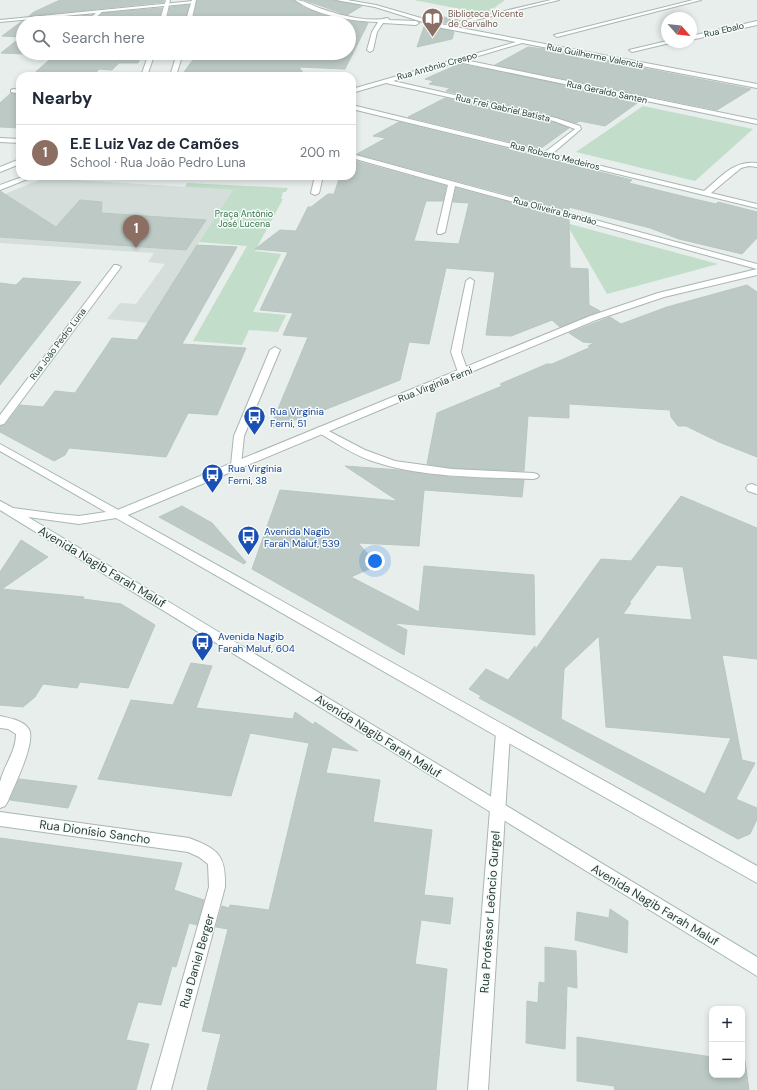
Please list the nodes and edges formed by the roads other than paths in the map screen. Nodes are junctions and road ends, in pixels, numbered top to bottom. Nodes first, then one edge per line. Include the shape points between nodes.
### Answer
1 (297, 0) edge
2 (338, 0) edge
3 (557, 0) edge
4 (699, 0) edge
5 (194, 1) edge
6 (168, 2) edge
7 (317, 3) dead end
8 (310, 6) junction
9 (101, 11) junction
10 (401, 13) junction
11 (50, 16) edge
12 (95, 16) edge
13 (164, 16) edge
14 (190, 16) edge
15 (342, 16) edge
16 (356, 18) edge
17 (16, 19) edge
18 (0, 21) edge
19 (382, 21) junction
20 (757, 23) edge
21 (434, 24) junction
22 (442, 26) junction
23 (557, 35) dead end
24 (697, 37) edge
25 (522, 42) junction
26 (661, 44) edge
27 (370, 50) dead end
28 (632, 50) dead end
29 (150, 60) edge
30 (178, 60) edge
31 (457, 60) junction
32 (145, 72) edge
33 (174, 72) edge
34 (386, 81) junction
35 (757, 86) edge
36 (356, 90) edge
37 (13, 91) dead end
38 (16, 91) edge
39 (356, 108) edge
40 (757, 122) edge
41 (0, 140) edge
42 (16, 141) edge
43 (547, 154) junction
44 (356, 157) edge
45 (16, 164) edge
46 (757, 165) edge
47 (0, 170) edge
48 (20, 180) edge
49 (318, 180) edge
50 (452, 183) junction
51 (0, 188) edge
52 (315, 192) dead end
53 (706, 193) junction
54 (757, 206) edge
55 (441, 232) dead end
56 (117, 267) dead end
57 (757, 267) edge
58 (757, 272) edge
59 (470, 281) dead end
60 (275, 350) dead end
61 (463, 372) junction
62 (0, 422) edge
63 (321, 430) junction
64 (0, 447) edge
65 (236, 465) junction
66 (533, 476) dead end
67 (4, 507) edge
68 (119, 514) junction
69 (0, 722) edge
70 (503, 733) junction
71 (0, 801) edge
72 (497, 809) junction
73 (0, 819) edge
74 (189, 845) joint
75 (757, 874) edge
76 (757, 967) edge
77 (161, 1090) edge
78 (478, 1090) edge

1 - 8 street, Rua Guilherme Valencia
2 - 10 street, Rua Guilherme Valencia via 363,3
3 - 22 street
4 - 23 street
5 - 6 street
5 - 14 street
6 - 9 street
6 - 13 street
7 - 8 street
8 - 15 street, Rua Guilherme Valencia
9 - 11 street
9 - 12 street
10 - 19 street
10 - 21 street, Rua Guilherme Valencia
16 - 19 street, Rua Guilherme Valencia
17 - 18 street
19 - 21 street, Rua Guilherme Valencia
19 - 27 street via 374,31
20 - 24 street, Rua Ebalo
21 - 22 street, Rua Guilherme Valencia
22 - 25 street, Rua Guilherme Valencia
25 - 31 street, Rua Antônio Crespo
25 - 35 street, Rua Guilherme Valencia
26 - 28 street
29 - 32 street
30 - 33 street
31 - 34 street, Rua Antônio Crespo
31 - 40 street, Rua Geraldo Santen
34 - 36 street, Rua Antônio Crespo
34 - 43 street, Rua Frei Gabriel Batista via 578,127
37 - 38 street
39 - 43 street, Rua Roberto Medeiros
41 - 42 street
43 - 53 street, Rua Roberto Medeiros
44 - 50 street, Rua Oliveira Brandão
45 - 47 street
46 - 53 street via 739,166
48 - 51 street
49 - 52 street
50 - 55 street
50 - 57 street, Rua Oliveira Brandão
53 - 54 street, Rua Roberto Medeiros
56 - 62 street, Rua João Pedro Luna
58 - 61 street, Rua Virginía Ferni via 661,296 601,316
59 - 61 street via 456,352
60 - 65 street via 239,436
61 - 63 street, Rua Virginía Ferni
63 - 65 street, Rua Virginía Ferni
63 - 66 street via 375,458 421,470
64 - 68 street
65 - 68 street, Rua Virginía Ferni
67 - 68 street, Rua Virginía Ferni via 79,520
67 - 72 street, Avenida Nagib Farah Maluf
68 - 70 street
69 - 71 street via 11,724 23,731 23,743
70 - 72 street, Rua Professor Leôncio Gurgel
70 - 75 street
72 - 76 street, Avenida Nagib Farah Maluf
72 - 78 street, Rua Professor Leôncio Gurgel
73 - 74 street, Rua Dionísio Sancho
74 - 77 street, Rua Daniel Berger via 213,858 218,868 218,887

